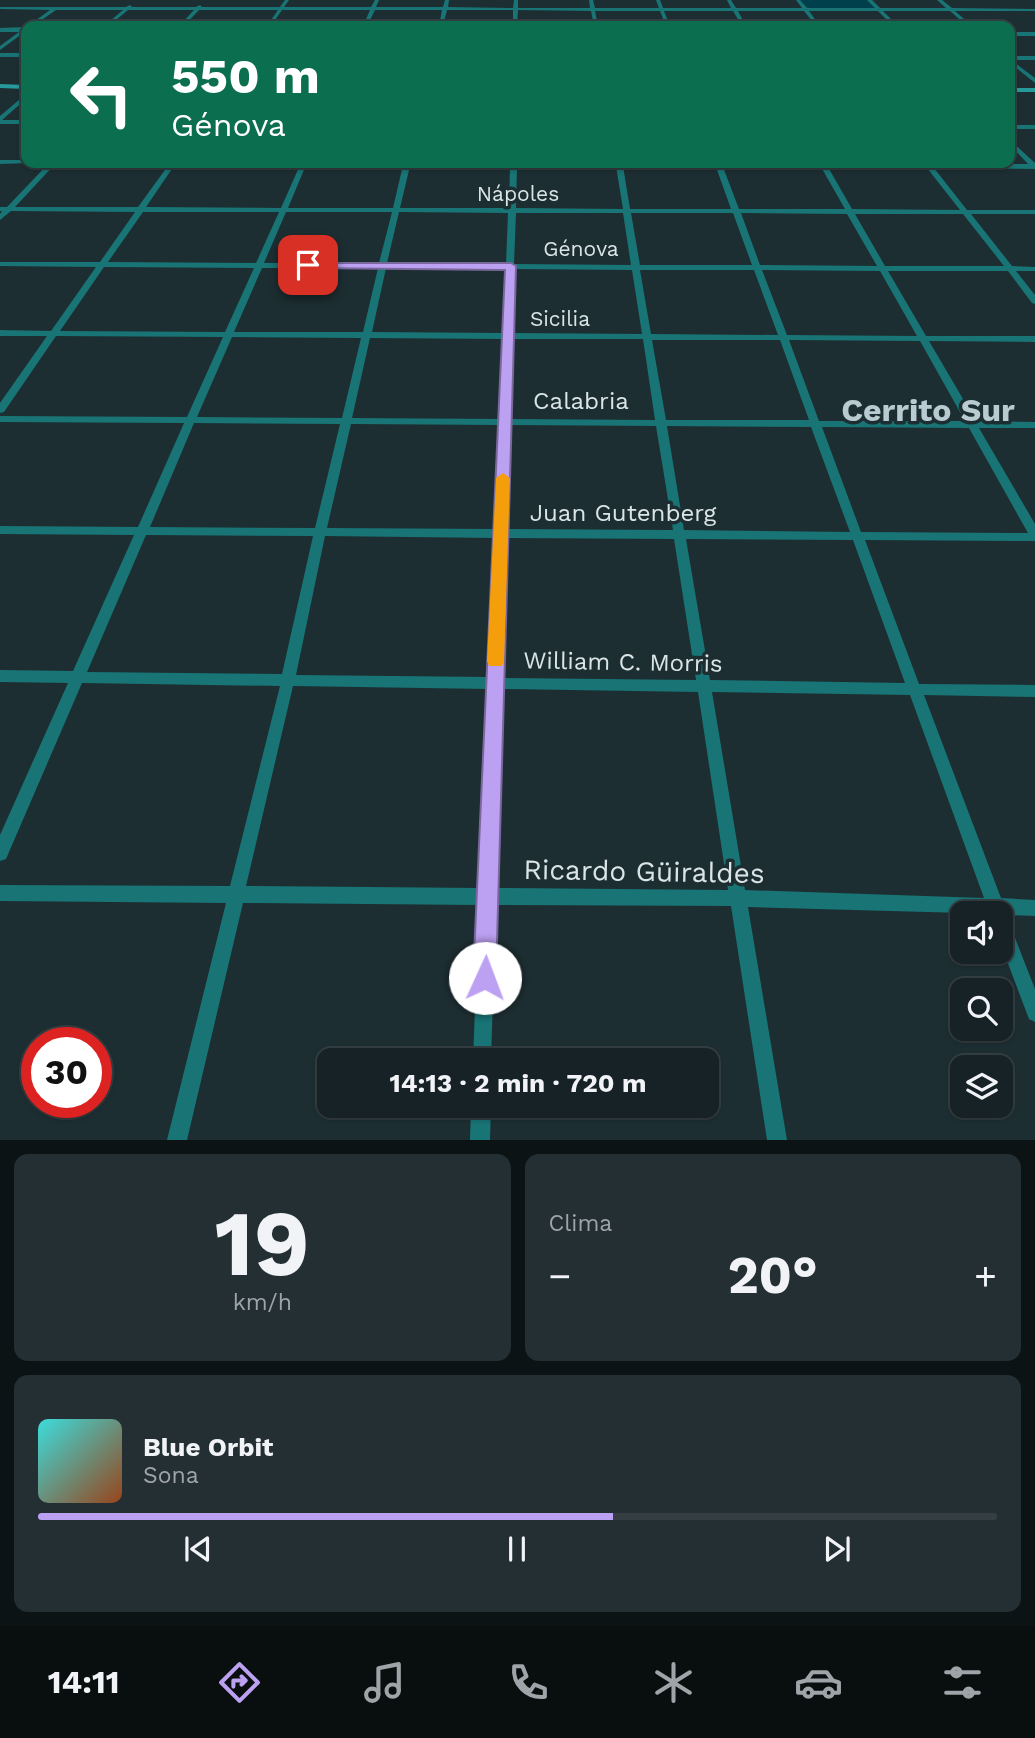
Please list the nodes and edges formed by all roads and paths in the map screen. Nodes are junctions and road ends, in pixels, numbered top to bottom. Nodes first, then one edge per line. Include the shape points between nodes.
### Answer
1 (65, 0) edge
2 (136, 0) edge
3 (206, 0) edge
4 (287, 0) edge
5 (377, 0) edge
6 (447, 0) edge
7 (516, 0) edge
8 (591, 0) edge
9 (658, 0) edge
10 (729, 0) edge
11 (798, 0) edge
12 (869, 0) edge
13 (939, 0) edge
14 (1011, 0) edge
15 (0, 8) edge
16 (54, 8) junction
17 (127, 8) junction
18 (198, 8) junction
19 (281, 9) junction
20 (373, 9) junction
21 (445, 9) junction
22 (516, 9) junction
23 (593, 9) junction
24 (661, 10) junction
25 (735, 10) junction
26 (805, 10) junction
27 (880, 10) junction
28 (951, 10) junction
29 (1025, 10) junction
30 (1035, 10) edge
31 (1035, 17) edge
32 (37, 21) edge
33 (112, 21) edge
34 (186, 21) edge
35 (273, 21) edge
36 (367, 21) edge
37 (442, 21) edge
38 (515, 21) edge
39 (595, 21) edge
40 (666, 21) edge
41 (741, 21) edge
42 (814, 21) edge
43 (891, 21) edge
44 (964, 21) edge
45 (21, 29) edge
46 (0, 30) edge
47 (21, 33) edge
48 (1015, 33) edge
49 (1035, 34) edge
50 (0, 48) edge
51 (0, 55) edge
52 (21, 55) edge
53 (1035, 58) edge
54 (1015, 60) edge
55 (1015, 64) edge
56 (1035, 81) edge
57 (0, 86) edge
58 (21, 87) edge
59 (1015, 90) edge
60 (1035, 90) edge
61 (21, 101) edge
62 (0, 121) edge
63 (21, 122) edge
64 (1015, 127) edge
65 (1035, 127) edge
66 (1015, 147) edge
67 (0, 162) edge
68 (21, 162) edge
69 (1015, 166) edge
70 (1034, 166) edge
71 (47, 168) edge
72 (170, 168) edge
73 (302, 168) edge
74 (405, 168) edge
75 (514, 168) edge
76 (620, 168) edge
77 (720, 168) edge
78 (825, 168) edge
79 (931, 168) edge
80 (5, 209) edge
81 (141, 209) junction
82 (283, 210) junction
83 (395, 211) junction
84 (513, 211) junction
85 (627, 212) junction
86 (736, 212) junction
87 (965, 212) junction
88 (1035, 212) edge
89 (850, 213) junction
90 (0, 218) edge
91 (0, 264) edge
92 (102, 264) junction
93 (259, 265) junction
94 (382, 266) junction
95 (511, 266) junction
96 (636, 267) junction
97 (757, 268) junction
98 (883, 268) junction
99 (1010, 269) junction
100 (1035, 269) edge
101 (1035, 302) edge
102 (0, 333) edge
103 (54, 333) junction
104 (229, 334) junction
105 (366, 335) junction
106 (508, 336) junction
107 (648, 337) junction
108 (783, 338) junction
109 (923, 339) junction
110 (1035, 339) edge
111 (0, 410) edge
112 (0, 419) edge
113 (191, 420) junction
114 (346, 421) junction
115 (505, 422) junction
116 (662, 423) junction
117 (815, 424) junction
118 (972, 425) junction
119 (1035, 425) edge
120 (0, 530) edge
121 (142, 531) junction
122 (320, 532) junction
123 (501, 533) junction
124 (680, 535) junction
125 (857, 536) junction
126 (1035, 536) edge
127 (0, 676) edge
128 (77, 677) junction
129 (288, 680) junction
130 (495, 683) junction
131 (704, 686) junction
132 (914, 689) junction
133 (1035, 691) edge
134 (0, 853) edge
135 (0, 893) edge
136 (487, 895) junction
137 (234, 896) junction
138 (738, 898) junction
139 (993, 901) edge
140 (1035, 908) edge
141 (950, 911) edge
142 (1013, 912) edge
143 (1013, 954) edge
144 (1035, 1013) edge
145 (482, 1048) edge
146 (481, 1118) edge
147 (177, 1139) edge
148 (480, 1139) edge
149 (778, 1139) edge

1 - 16 street
2 - 17 street
3 - 18 street
4 - 19 street
5 - 20 street
6 - 21 street
7 - 22 street
8 - 23 street
9 - 24 street
10 - 25 street
11 - 26 street
12 - 27 street
13 - 28 street
14 - 29 street
15 - 16 street
16 - 17 street
16 - 32 street
17 - 18 street
17 - 33 street
18 - 19 street
18 - 34 street
19 - 20 street
19 - 35 street
20 - 21 street
20 - 36 street
21 - 22 street
21 - 37 street
22 - 23 street
22 - 38 street
23 - 24 street
23 - 39 street
24 - 25 street
24 - 40 street
25 - 26 street
25 - 41 street
26 - 27 street
26 - 42 street
27 - 28 street
27 - 43 street
28 - 29 street
28 - 44 street
29 - 30 street
29 - 31 street
45 - 46 street
47 - 50 street
48 - 49 street
51 - 52 street
53 - 54 street
55 - 56 street
57 - 58 main road
59 - 60 main road
61 - 62 street
62 - 63 street
64 - 65 street
66 - 70 street
67 - 68 street
69 - 70 street
71 - 80 street
72 - 81 street
73 - 82 street
74 - 83 street
75 - 84 street
76 - 85 street
77 - 86 street
78 - 89 street
79 - 87 street
80 - 81 street, Nápoles
80 - 90 street
81 - 82 street, Nápoles
81 - 92 street
82 - 83 street, Nápoles
82 - 93 street
83 - 84 street, Nápoles
83 - 94 street
84 - 85 street, Nápoles
84 - 95 street
85 - 86 street, Nápoles
85 - 96 street
86 - 89 street, Nápoles
86 - 97 street
87 - 88 street, Nápoles
87 - 89 street, Nápoles
87 - 99 street
89 - 98 street
91 - 92 street, Génova
92 - 93 street, Génova
92 - 103 street
93 - 94 street, Génova
93 - 104 street
94 - 95 street, Génova
94 - 105 street
95 - 96 street, Génova
95 - 106 street
96 - 97 street, Génova
96 - 107 street
97 - 98 street, Génova
97 - 108 street
98 - 99 street, Génova
98 - 109 street
99 - 100 street, Génova
99 - 101 street
102 - 103 street, Sicilia
103 - 104 street, Sicilia
103 - 111 street
104 - 105 street, Sicilia
104 - 113 street
105 - 106 street, Sicilia
105 - 114 street
106 - 107 street, Sicilia
106 - 115 street
107 - 108 street, Sicilia
107 - 116 street
108 - 109 street, Sicilia
108 - 117 street
109 - 110 street, Sicilia
109 - 118 street
112 - 113 street, Calabria
113 - 114 street, Calabria
113 - 121 street
114 - 115 street, Calabria
114 - 122 street
115 - 116 street, Calabria
115 - 123 street
116 - 117 street, Calabria
116 - 124 street
117 - 118 street, Calabria
117 - 125 street
118 - 119 street, Calabria
118 - 126 street
120 - 121 street, Juan Gutenberg
121 - 122 street, Juan Gutenberg
121 - 128 street
122 - 123 street, Juan Gutenberg
122 - 129 street
123 - 124 street, Juan Gutenberg
123 - 130 street
124 - 125 street, Juan Gutenberg
124 - 131 street
125 - 126 street, Juan Gutenberg
125 - 132 street
127 - 128 street, William C. Morris
128 - 129 street, William C. Morris
128 - 134 street
129 - 130 street, William C. Morris
129 - 137 street
130 - 131 street, William C. Morris
130 - 136 street
131 - 132 street, William C. Morris
131 - 138 street
132 - 133 street, William C. Morris
132 - 139 street
135 - 137 street, Ricardo Güiraldes
136 - 137 street, Ricardo Güiraldes
136 - 138 street, Ricardo Güiraldes
136 - 145 street
137 - 147 street
138 - 141 street, Ricardo Güiraldes
138 - 149 street
140 - 142 street, Ricardo Güiraldes
143 - 144 street
146 - 148 street

